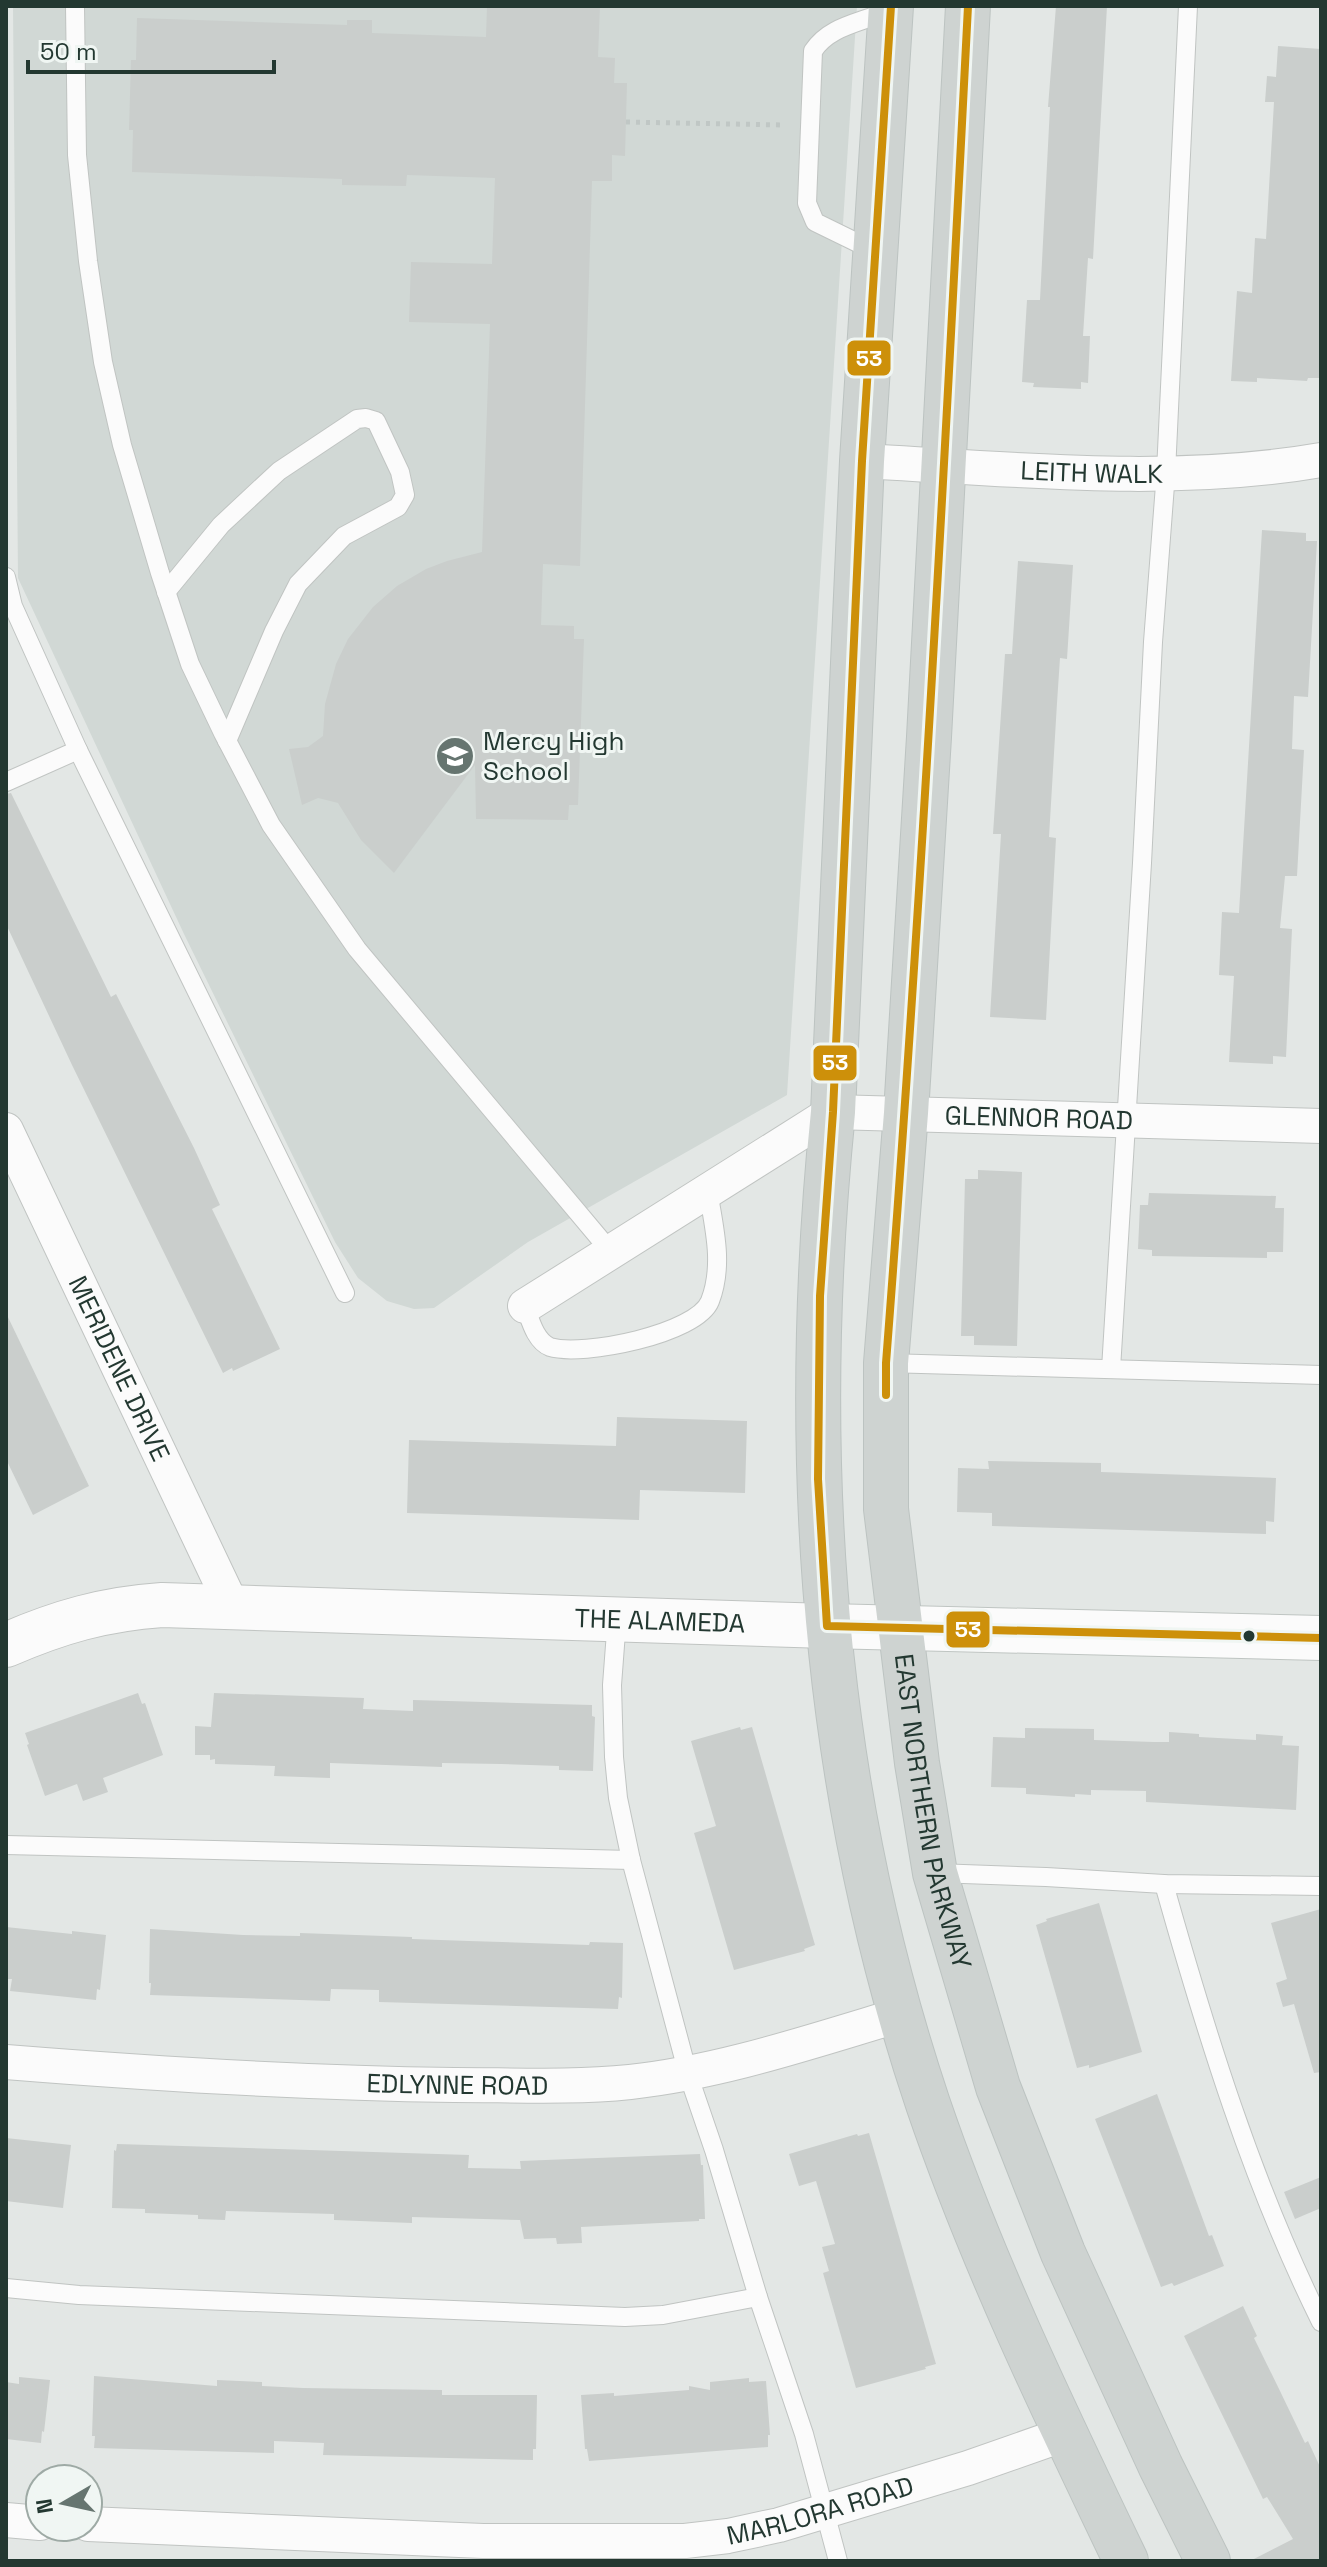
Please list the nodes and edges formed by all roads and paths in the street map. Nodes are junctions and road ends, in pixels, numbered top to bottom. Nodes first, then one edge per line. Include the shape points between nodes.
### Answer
1 (75, 6) edge
2 (968, 6) edge
3 (1188, 6) edge
4 (891, 7) edge
5 (626, 122) dead end
6 (793, 126) dead end
7 (875, 265) junction
8 (1321, 460) edge
9 (862, 461) junction
10 (945, 466) junction
11 (1166, 472) junction
12 (6, 577) edge
13 (166, 592) junction
14 (227, 741) junction
15 (78, 750) junction
16 (6, 782) edge
17 (833, 1112) junction
18 (906, 1113) junction
19 (1126, 1120) junction
20 (1321, 1126) edge
21 (6, 1130) edge
22 (708, 1191) junction
23 (611, 1252) junction
24 (345, 1293) dead end
25 (525, 1306) joint
26 (886, 1363) junction
27 (1111, 1369) junction
28 (1321, 1375) edge
29 (232, 1606) junction
30 (617, 1619) junction
31 (827, 1626) junction
32 (900, 1630) junction
33 (1321, 1638) edge
34 (6, 1645) edge
35 (6, 1845) edge
36 (631, 1860) junction
37 (935, 1873) junction
38 (1164, 1884) junction
39 (1321, 1886) edge
40 (900, 2015) junction
41 (6, 2062) edge
42 (688, 2074) junction
43 (6, 2288) edge
44 (758, 2297) junction
45 (1321, 2322) edge
46 (1065, 2434) junction
47 (825, 2511) junction
48 (104, 2525) edge
49 (838, 2561) edge
50 (1126, 2561) edge
51 (1208, 2561) edge

1 - 13 lane via 77,155 103,362
2 - 10 main road, EAST NORTHERN PARKWAY
3 - 11 lane
4 - 7 main road
4 - 7 lane via 838,28 813,51 807,203 815,222 860,244
5 - 6 path
7 - 9 main road
8 - 11 street, LEITH WALK via 1274,468
9 - 10 street, LEITH WALK
9 - 17 main road
10 - 11 street, LEITH WALK via 1081,474
10 - 18 main road, EAST NORTHERN PARKWAY
11 - 19 lane
12 - 15 lane via 13,606
13 - 14 lane via 190,664
13 - 14 lane via 221,525 279,471 357,419 376,421 405,495 398,507 344,536 298,584
14 - 23 lane via 271,825 357,949
15 - 16 lane
15 - 24 lane
17 - 18 street, GLENNOR ROAD
17 - 22 street
17 - 31 main road via 817,1391
18 - 19 street, GLENNOR ROAD
18 - 26 main road, EAST NORTHERN PARKWAY
19 - 20 street, GLENNOR ROAD
19 - 27 lane
21 - 29 street, MERIDENE DRIVE
22 - 23 street
22 - 25 lane via 717,1274 709,1304 681,1327 623,1344 549,1346 536,1335
23 - 25 street
26 - 27 lane
26 - 32 main road, EAST NORTHERN PARKWAY via 886,1509
27 - 28 lane
29 - 30 street, THE ALAMEDA
29 - 34 street, THE ALAMEDA via 123,1608 65,1621
30 - 31 street, THE ALAMEDA
30 - 36 lane via 614,1757
31 - 32 street, THE ALAMEDA
31 - 40 main road via 847,1783
32 - 33 street, THE ALAMEDA
32 - 37 main road, EAST NORTHERN PARKWAY
35 - 36 lane
36 - 42 lane
37 - 38 lane
37 - 51 main road, EAST NORTHERN PARKWAY via 998,2087 1063,2253
38 - 39 lane
38 - 45 lane via 1199,2010 1243,2135
40 - 42 street, EDLYNNE ROAD
40 - 46 main road via 985,2257
41 - 42 street, EDLYNNE ROAD via 392,2084 557,2085
42 - 44 lane
43 - 44 lane via 625,2317
44 - 47 lane
46 - 47 street, MARLORA ROAD
46 - 50 main road
47 - 48 street, MARLORA ROAD via 741,2534 685,2541 483,2541
47 - 49 lane

